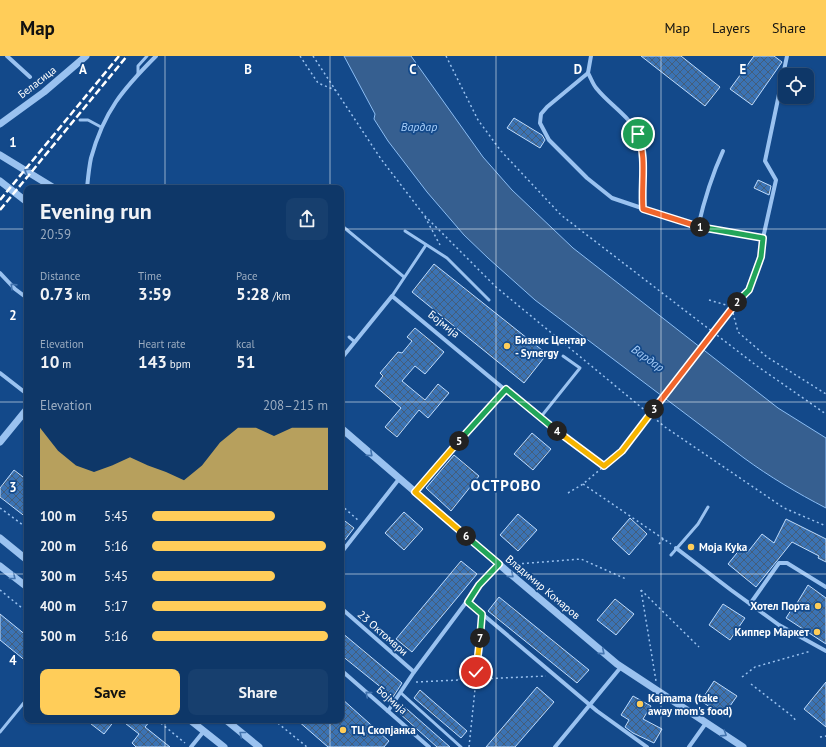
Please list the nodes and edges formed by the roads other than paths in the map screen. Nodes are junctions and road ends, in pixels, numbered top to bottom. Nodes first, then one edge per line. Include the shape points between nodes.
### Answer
1 (7, 56) edge
2 (86, 56) edge
3 (147, 56) edge
4 (156, 56) edge
5 (591, 56) edge
6 (787, 56) edge
7 (588, 73) junction
8 (138, 74) junction
9 (30, 77) dead end
10 (80, 120) dead end
11 (0, 124) edge
12 (101, 127) junction
13 (723, 151) dead end
14 (0, 155) edge
15 (0, 181) edge
16 (49, 185) edge
17 (87, 185) edge
18 (24, 200) edge
19 (643, 209) junction
20 (344, 227) edge
21 (698, 227) junction
22 (405, 231) dead end
23 (763, 238) junction
24 (426, 245) junction
25 (0, 273) edge
26 (404, 277) junction
27 (24, 296) edge
28 (392, 296) junction
29 (489, 300) dead end
30 (732, 307) road end
31 (349, 337) dead end
32 (355, 342) junction
33 (344, 355) edge
34 (563, 356) dead end
35 (0, 373) edge
36 (506, 389) junction
37 (24, 392) edge
38 (24, 413) edge
39 (540, 418) junction
40 (544, 422) road end
41 (344, 431) edge
42 (0, 442) edge
43 (399, 479) junction
44 (415, 492) junction
45 (708, 507) dead end
46 (0, 538) edge
47 (676, 548) junction
48 (344, 549) edge
49 (671, 554) dead end
50 (24, 558) edge
51 (499, 564) junction
52 (0, 566) edge
53 (24, 586) edge
54 (826, 586) edge
55 (468, 602) junction
56 (750, 604) junction
57 (344, 611) edge
58 (826, 651) edge
59 (621, 667) junction
60 (414, 672) junction
61 (344, 673) edge
62 (401, 693) junction
63 (24, 703) edge
64 (591, 705) junction
65 (388, 711) junction
66 (194, 723) edge
67 (230, 723) edge
68 (706, 723) junction
69 (204, 731) junction
70 (0, 732) edge
71 (190, 747) edge
72 (224, 747) edge
73 (259, 747) edge
74 (430, 747) edge
75 (461, 747) edge
76 (555, 747) edge
77 (647, 747) edge
78 (689, 747) edge
79 (743, 747) edge

1 - 9 street
2 - 11 street, Беласица via 44,92
3 - 8 lane via 138,66
4 - 8 street
5 - 7 street
6 - 23 street via 765,161 776,180
7 - 19 street via 596,88 638,134 642,144 644,173
7 - 19 street via 547,107 541,114 540,123 549,140 587,178 612,198
8 - 12 street via 116,100
10 - 12 lane via 88,120
12 - 17 street via 91,159
13 - 21 street via 704,202
16 -> 14 street
15 - 18 street
19 - 21 street
20 - 26 lane
21 - 23 street
22 - 24 lane
23 - 30 street via 761,257 749,290
24 - 26 lane
24 - 29 lane via 447,258
27 -> 25 street
26 - 28 lane
28 - 32 street
28 - 36 street, Бојмија
31 - 32 lane
32 - 33 street
34 - 39 lane via 580,368
35 - 37 street
36 - 39 street, Бојмија
36 - 44 lane
38 - 42 street
39 - 40 street, Бојмија
41 -> 43 street, Владимир Комаров
43 - 44 street, Владимир Комаров
43 - 48 street
44 - 51 street, Владимир Комаров
45 - 47 lane via 698,524
46 - 50 street
47 - 49 lane
47 - 56 street
51 - 55 street via 479,585
51 -> 59 street, Владимир Комаров
52 -> 53 street
54 - 56 street via 783,562 779,563
55 - 60 street
55 - 64 street
56 - 58 street via 779,625
57 - 60 street, 23 Октомври
59 - 64 street
59 - 68 street, Владимир Комаров
60 - 62 street
65 -> 61 street, Бојмија
62 - 65 street
62 - 75 lane
63 - 70 lane
64 - 76 street
64 - 77 street
65 - 74 street, Бојмија
66 - 69 street
73 -> 67 street
68 - 78 street
68 -> 79 street, Владимир Комаров
69 - 71 street
69 - 72 street

